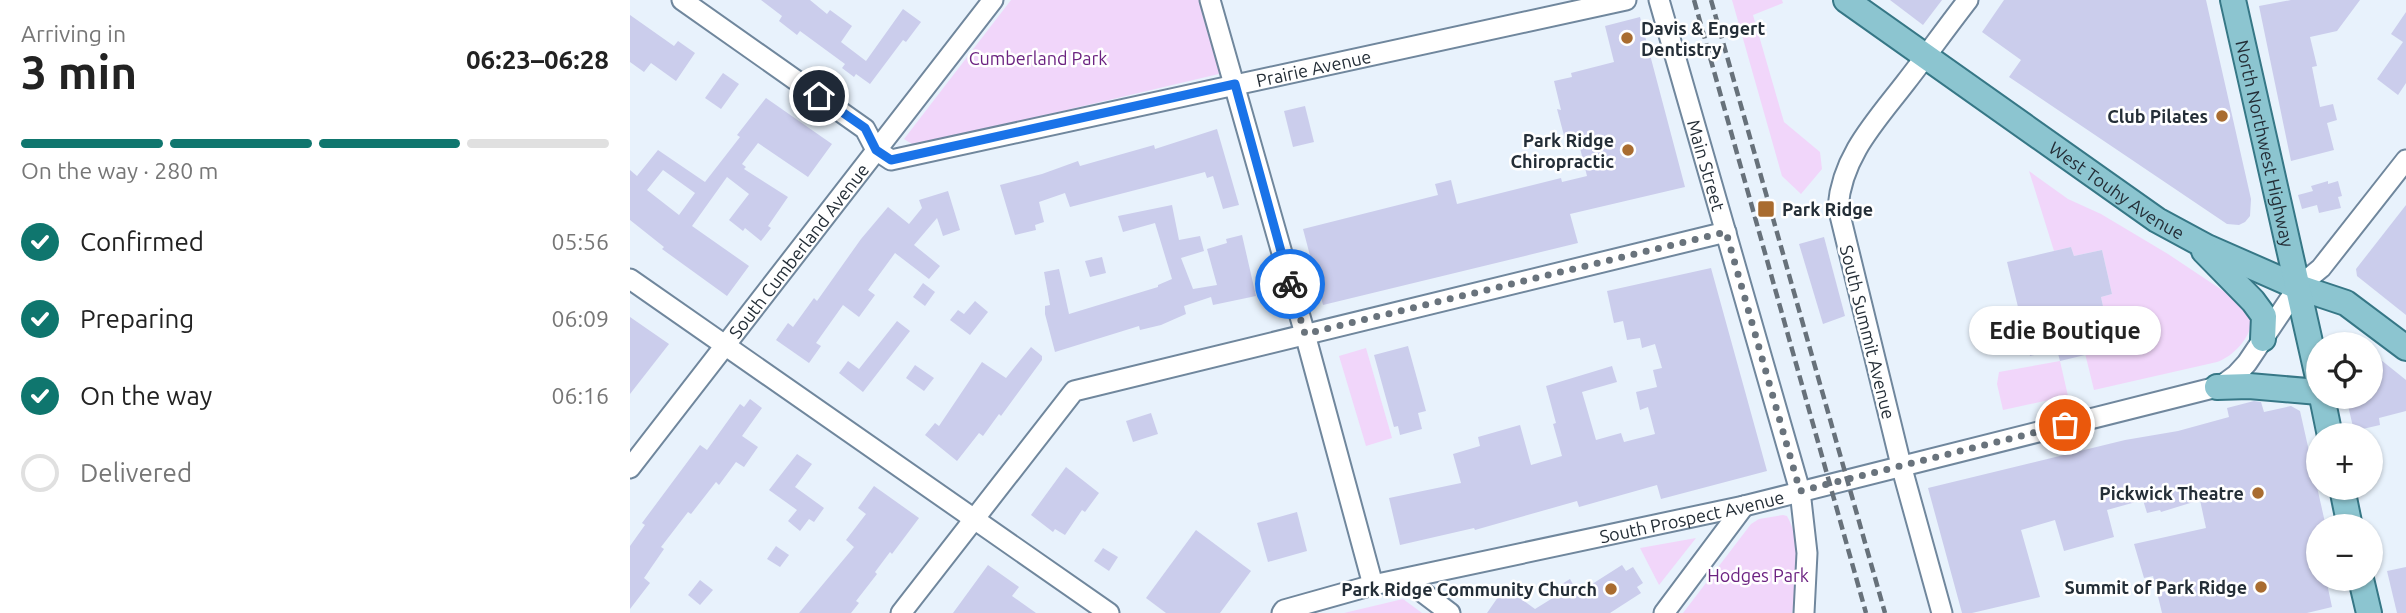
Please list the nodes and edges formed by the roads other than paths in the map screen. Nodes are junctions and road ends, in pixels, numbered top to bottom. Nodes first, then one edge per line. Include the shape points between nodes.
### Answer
1 (682, 0) edge
2 (993, 0) edge
3 (1210, 0) edge
4 (1626, 0) edge
5 (1659, 0) edge
6 (1846, 0) edge
7 (1968, 0) edge
8 (2233, 0) edge
9 (1925, 57) junction
10 (1235, 84) junction
11 (876, 150) junction
12 (2406, 160) edge
13 (1726, 232) junction
14 (2194, 240) junction
15 (630, 279) edge
16 (2298, 287) junction
17 (2308, 332) edge
18 (1305, 334) junction
19 (2263, 339) junction
20 (724, 345) junction
21 (2406, 348) edge
22 (2217, 387) junction
23 (2306, 391) edge
24 (1901, 465) junction
25 (630, 468) edge
26 (1800, 491) junction
27 (1744, 506) junction
28 (973, 518) junction
29 (1405, 579) junction
30 (1373, 585) junction
31 (2364, 591) edge
32 (901, 613) edge
33 (1109, 613) edge
34 (1282, 613) edge
35 (1450, 613) edge
36 (1664, 613) edge
37 (1804, 613) edge
38 (1942, 613) edge
39 (2369, 613) edge

1 - 11 street via 865,128
2 - 11 street, South Cumberland Avenue
3 - 10 street
4 - 10 street, Prairie Avenue
5 - 13 street, Main Street
6 - 9 main road, West Touhy Avenue
7 - 9 street, South Summit Avenue
8 - 16 main road, North Northwest Highway
9 - 14 main road, West Touhy Avenue via 2157,220
9 - 24 street, South Summit Avenue via 1858,145 1844,172 1839,198
10 - 11 street, Prairie Avenue via 891,160
10 - 18 street
11 - 20 street, South Cumberland Avenue
12 - 16 street, South Prospect Avenue via 2321,268
13 - 18 street
13 - 26 street, Main Street
14 - 16 main road, West Touhy Avenue
14 - 19 main road via 2264,316
15 - 20 street
16 - 17 main road, North Northwest Highway
16 - 19 street, South Prospect Avenue
16 - 21 main road, West Touhy Avenue via 2346,303
18 - 28 street via 1074,390
18 - 30 street
19 - 22 street, South Prospect Avenue via 2236,375
20 - 25 street, South Cumberland Avenue
20 - 28 street
22 - 23 main road
22 - 24 street, South Prospect Avenue
24 - 26 street, South Prospect Avenue
24 - 38 street, South Summit Avenue
26 - 27 street, South Prospect Avenue
26 - 37 street, Main Street via 1807,553
27 - 29 street, South Prospect Avenue
27 - 36 street
28 - 32 street
28 - 33 street
29 - 30 street, South Prospect Avenue
29 - 35 street
30 - 34 street, South Prospect Avenue
31 - 39 main road

